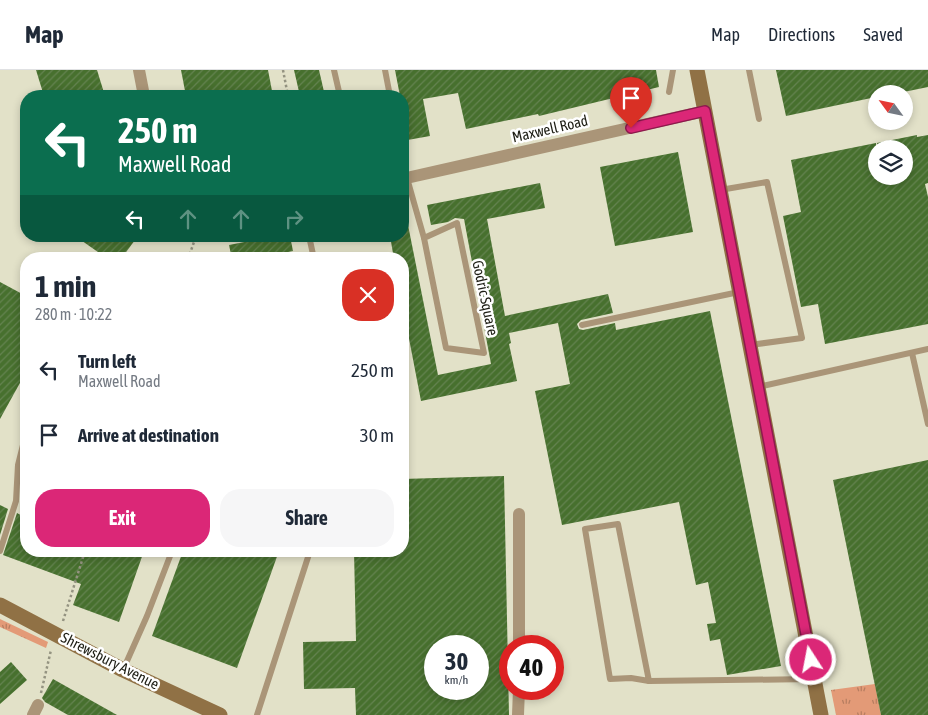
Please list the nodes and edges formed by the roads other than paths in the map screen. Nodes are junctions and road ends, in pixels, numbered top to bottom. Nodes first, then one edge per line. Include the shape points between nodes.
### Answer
1 (139, 70) edge
2 (334, 70) edge
3 (385, 70) edge
4 (673, 70) edge
5 (697, 70) edge
6 (749, 70) edge
7 (143, 90) edge
8 (339, 90) edge
9 (389, 90) edge
10 (669, 92) dead end
11 (705, 111) junction
12 (759, 118) dead end
13 (409, 177) edge
14 (720, 190) junction
15 (409, 191) edge
16 (424, 238) junction
17 (740, 292) junction
18 (582, 325) dead end
19 (750, 345) junction
20 (928, 349) edge
21 (912, 353) junction
22 (758, 387) junction
23 (928, 424) edge
24 (20, 455) edge
25 (518, 514) dead end
26 (0, 550) edge
27 (170, 557) edge
28 (308, 557) edge
29 (0, 605) edge
30 (519, 635) edge
31 (122, 670) junction
32 (815, 679) junction
33 (649, 681) junction
34 (519, 700) edge
35 (220, 715) edge
36 (257, 715) edge
37 (518, 715) edge
38 (821, 715) edge

1 - 7 street
2 - 8 lane
3 - 9 lane
4 - 10 lane
5 - 11 street
6 - 12 lane
11 - 13 street, Maxwell Road
11 - 14 street
14 - 17 street
14 - 19 lane via 768,182 802,338
15 - 16 lane, Godric Square
16 - 16 lane, Godric Square via 457,224 484,353 446,348
17 - 18 lane
17 - 19 street
19 - 22 street
20 - 21 lane
21 - 22 lane
21 - 23 lane
22 - 32 street
24 - 26 lane via 16,501
25 - 30 street
27 - 31 lane
28 - 36 lane
29 - 31 street, Shrewsbury Avenue
31 - 35 street, Shrewsbury Avenue
32 - 33 lane
32 - 38 street
33 - 33 lane via 610,679 585,529 618,524
34 - 37 street

